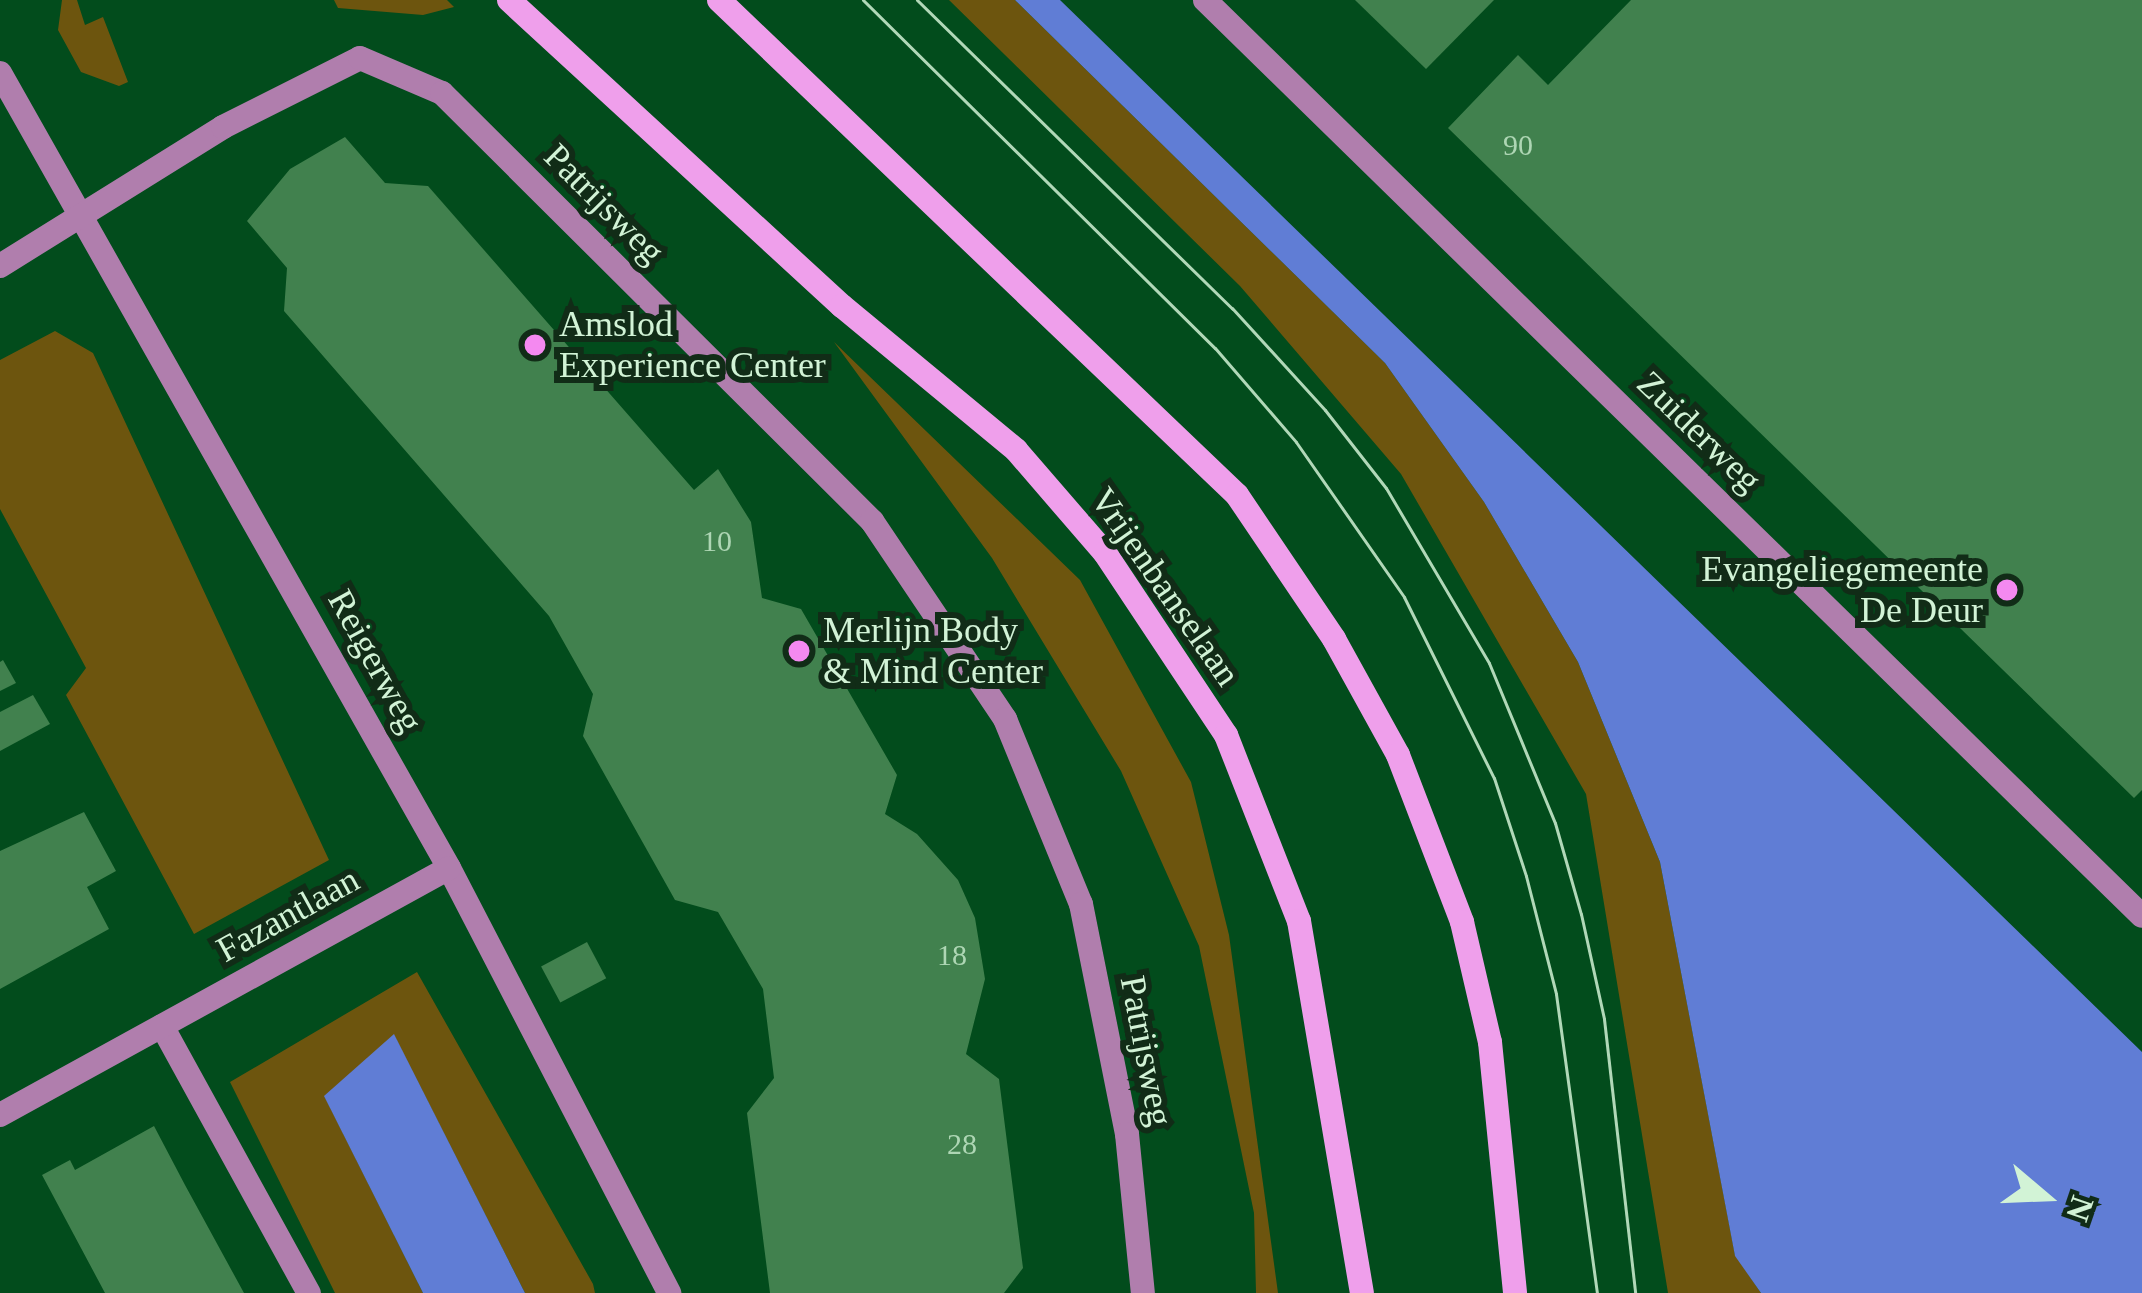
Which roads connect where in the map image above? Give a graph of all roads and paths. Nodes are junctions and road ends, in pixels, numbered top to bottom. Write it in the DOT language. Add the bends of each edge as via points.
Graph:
graph roads {
  1 [pos="509,0"];
  2 [pos="719,0"];
  3 [pos="1205,0"];
  4 [pos="0,73"];
  5 [pos="87,215"];
  6 [pos="0,266"];
  7 [pos="449,868"];
  8 [pos="2142,916"];
  9 [pos="162,1026"];
  10 [pos="0,1114"];
  11 [pos="309,1293"];
  12 [pos="669,1293"];
  13 [pos="1143,1293"];
  14 [pos="1362,1293"];
  15 [pos="1515,1293"];
  1 -- 14 [label="main road, Vrijenbanselaan" via="842,305 1016,450 1105,553 1226,735 1299,921"];
  2 -- 15 [label="main road" via="1237,495 1334,639 1398,754 1462,922 1490,1042"];
  3 -- 8 [label="street, Zuiderweg"];
  4 -- 5 [label="street, Reigerweg"];
  5 -- 6 [label="street"];
  5 -- 7 [label="street, Reigerweg"];
  5 -- 13 [label="street, Patrijsweg" via="223,127 360,58 442,93 872,521 1005,719 1081,904 1126,1134"];
  7 -- 9 [label="street, Fazantlaan"];
  7 -- 12 [label="street, Reigerweg"];
  9 -- 10 [label="street, Fazantlaan"];
  9 -- 11 [label="street"];
}
